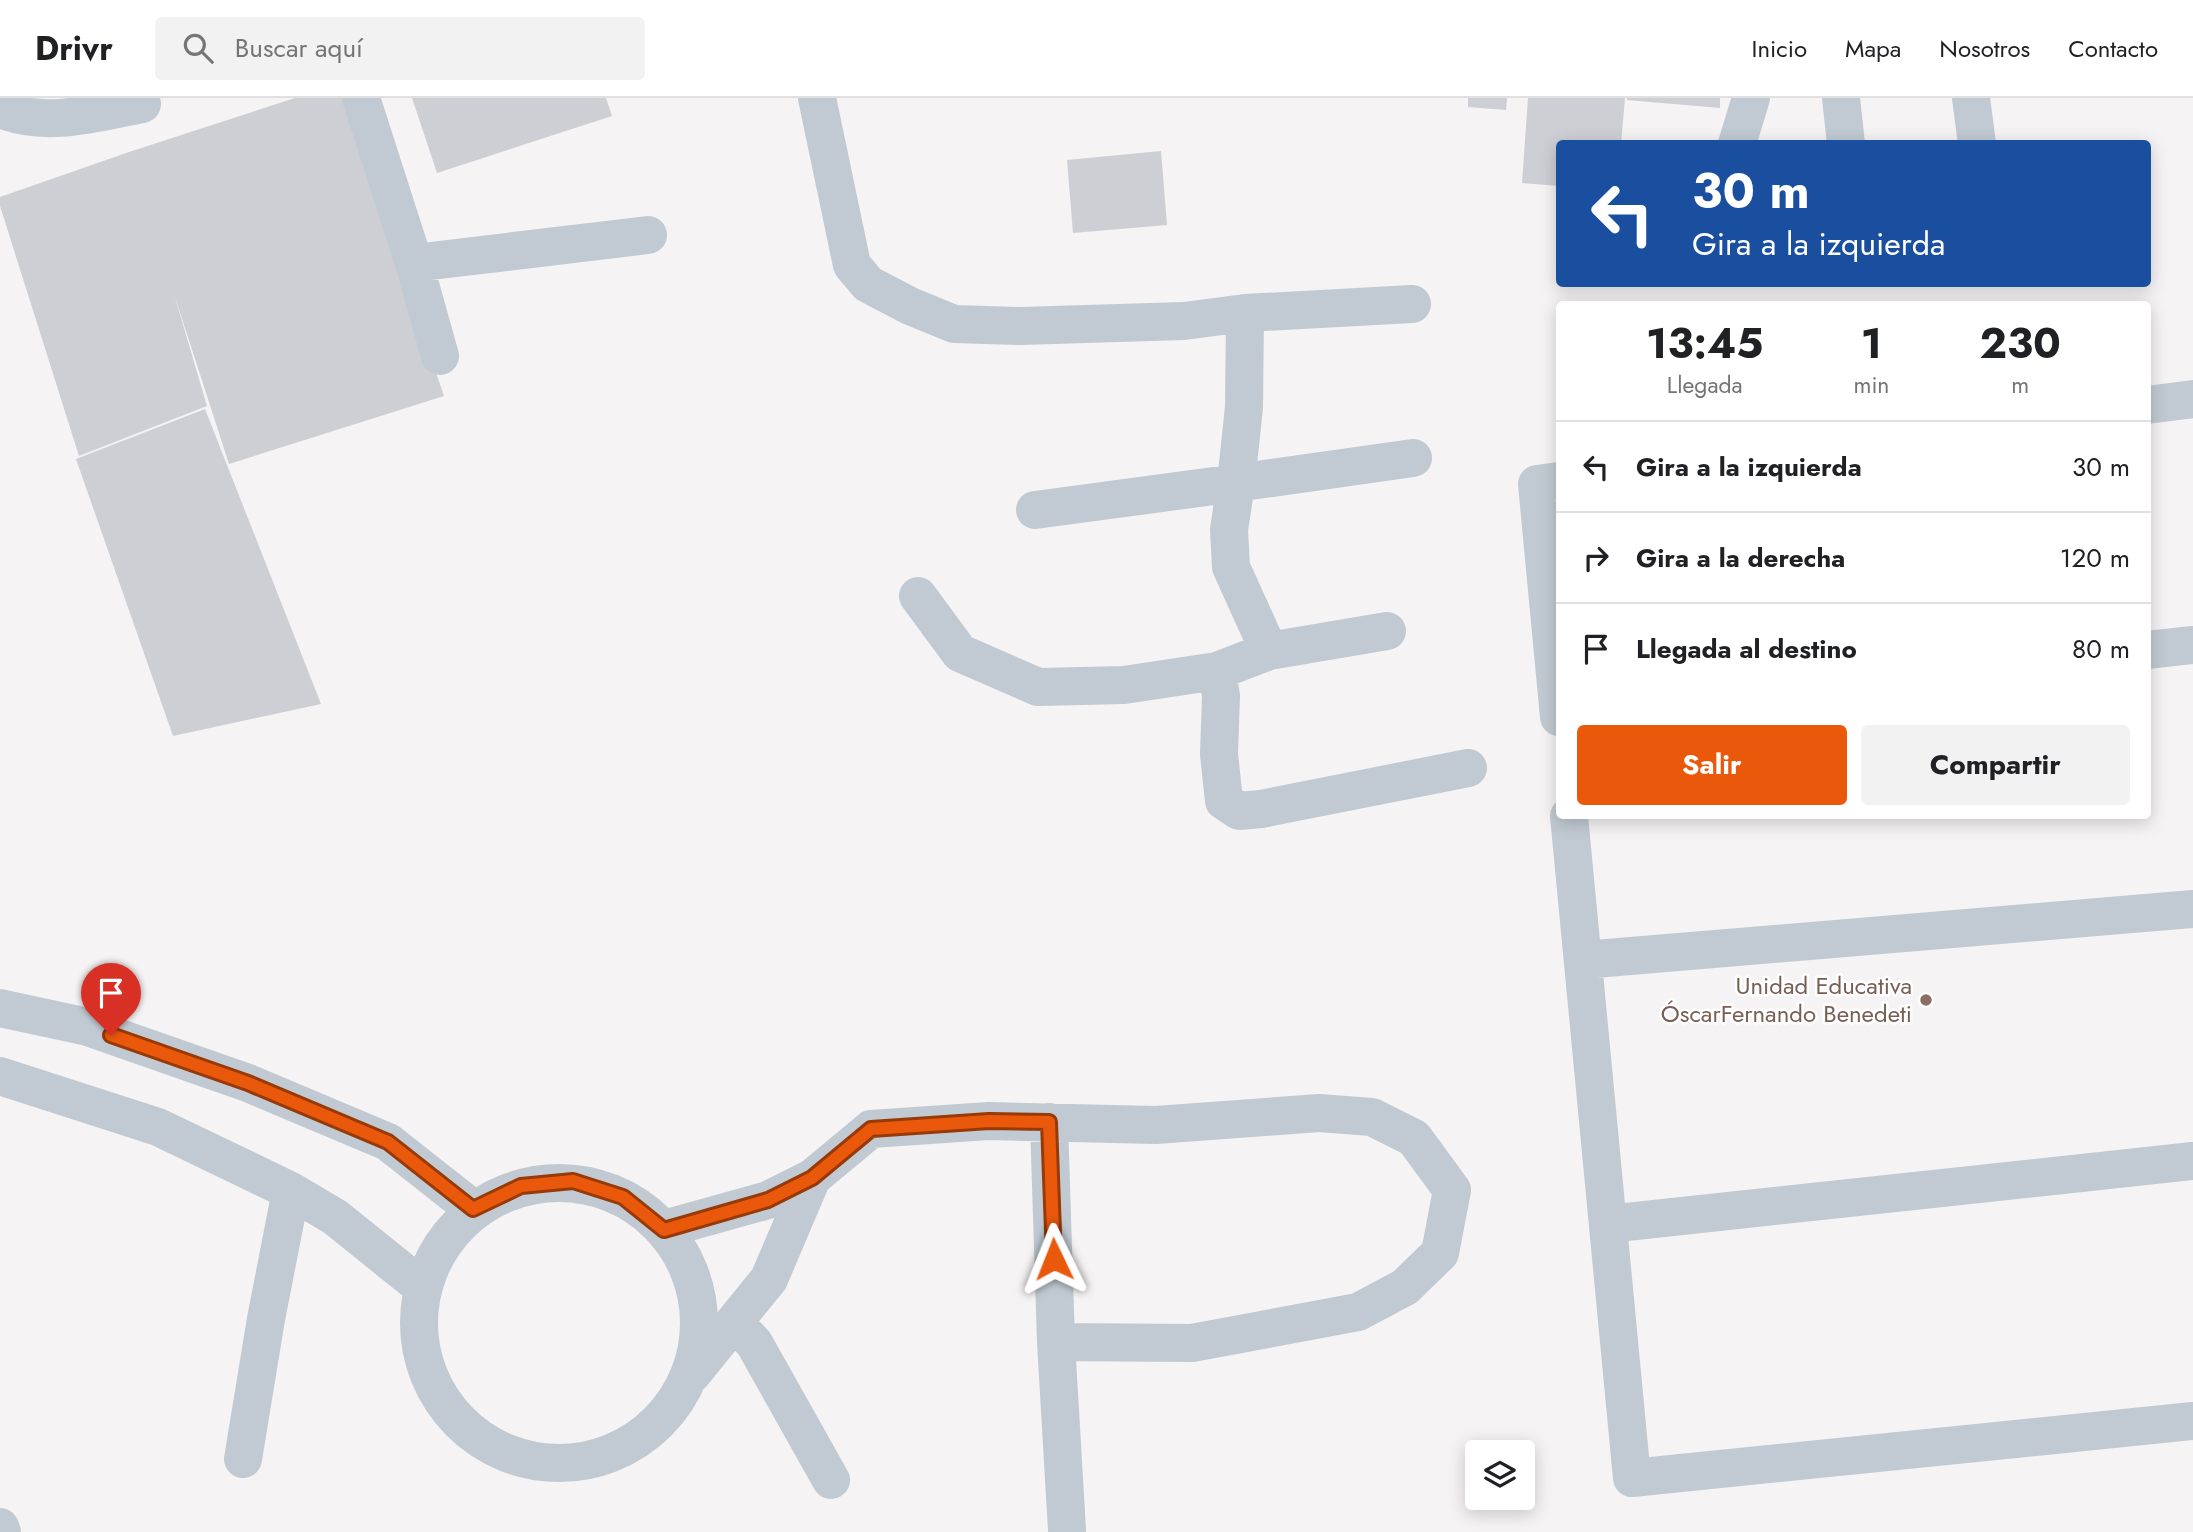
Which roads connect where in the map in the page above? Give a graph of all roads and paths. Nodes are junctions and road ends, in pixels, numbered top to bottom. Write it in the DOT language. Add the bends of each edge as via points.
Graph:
graph roads {
  1 [pos="361,98"];
  2 [pos="1751,98"];
  3 [pos="1840,98"];
  4 [pos="1971,98"];
  5 [pos="826,99"];
  6 [pos="142,104"];
  7 [pos="0,109"];
  8 [pos="1738,140"];
  9 [pos="1845,140"];
  10 [pos="1976,140"];
  11 [pos="648,235"];
  12 [pos="414,263"];
  13 [pos="1412,304"];
  14 [pos="1245,313"];
  15 [pos="440,356"];
  16 [pos="2193,399"];
  17 [pos="2151,404"];
  18 [pos="1413,458"];
  19 [pos="1556,481"];
  20 [pos="1237,483"];
  21 [pos="1035,510"];
  22 [pos="918,596"];
  23 [pos="1387,631"];
  24 [pos="2193,645"];
  25 [pos="1269,650"];
  26 [pos="2151,650"];
  27 [pos="1217,671"];
  28 [pos="1556,684"];
  29 [pos="1468,768"];
  30 [pos="1569,819"];
  31 [pos="2193,909"];
  32 [pos="1583,960"];
  33 [pos="0,1008"];
  34 [pos="0,1076"];
  35 [pos="1049,1122"];
  36 [pos="2193,1161"];
  37 [pos="812,1178"];
  38 [pos="291,1191"];
  39 [pos="473,1209"];
  40 [pos="1608,1224"];
  41 [pos="664,1230"];
  42 [pos="422,1287"];
  43 [pos="735,1323"];
  44 [pos="1056,1342"];
  45 [pos="688,1379"];
  46 [pos="2193,1421"];
  47 [pos="243,1459"];
  48 [pos="831,1480"];
  49 [pos="1067,1530"];
  1 -- 12 [label="street"];
  2 -- 8 [label="street"];
  3 -- 9 [label="street"];
  4 -- 10 [label="street"];
  5 -- 14 [label="street" via="852,265 868,284 909,306 954,324 1020,326 1184,321"];
  6 -- 7 [label="street" via="57,120"];
  11 -- 12 [label="street"];
  12 -- 15 [label="street"];
  13 -- 14 [label="street"];
  14 -- 20 [label="street"];
  16 -- 17 [label="street"];
  18 -- 20 [label="street"];
  19 -- 28 [label="street" via="1537,484"];
  20 -- 21 [label="street"];
  20 -- 25 [label="street" via="1230,530 1231,567"];
  22 -- 27 [label="street" via="960,653 1038,687 1124,685"];
  23 -- 25 [label="street"];
  24 -- 26 [label="street"];
  25 -- 27 [label="street"];
  27 -- 29 [label="street" via="1224,801 1239,811"];
  30 -- 32 [label="street"];
  31 -- 32 [label="street"];
  32 -- 40 [label="street"];
  33 -- 39 [label="street" via="88,1027 248,1083 388,1142"];
  34 -- 38 [label="street" via="158,1127"];
  35 -- 37 [label="street" via="871,1129"];
  35 -- 44 [label="street"];
  35 -- 44 [label="street" via="1156,1125 1318,1113 1372,1117 1414,1138 1452,1190 1440,1253 1405,1287 1358,1312 1192,1343"];
  36 -- 40 [label="street"];
  37 -- 41 [label="street" via="768,1200"];
  37 -- 43 [label="street" via="769,1279"];
  38 -- 42 [label="street" via="335,1217"];
  38 -- 47 [label="street"];
  39 -- 41 [label="street" via="521,1186 573,1181 623,1197"];
  39 -- 42 [label="street"];
  40 -- 46 [label="street" via="1632,1478"];
  41 -- 45 [label="street" via="691,1275 699,1327"];
  42 -- 45 [label="street" via="418,1339 434,1390 466,1431 512,1457 564,1464 615,1453 658,1422"];
  43 -- 45 [label="street"];
  43 -- 48 [label="street" via="754,1343"];
  44 -- 49 [label="street"];
}
